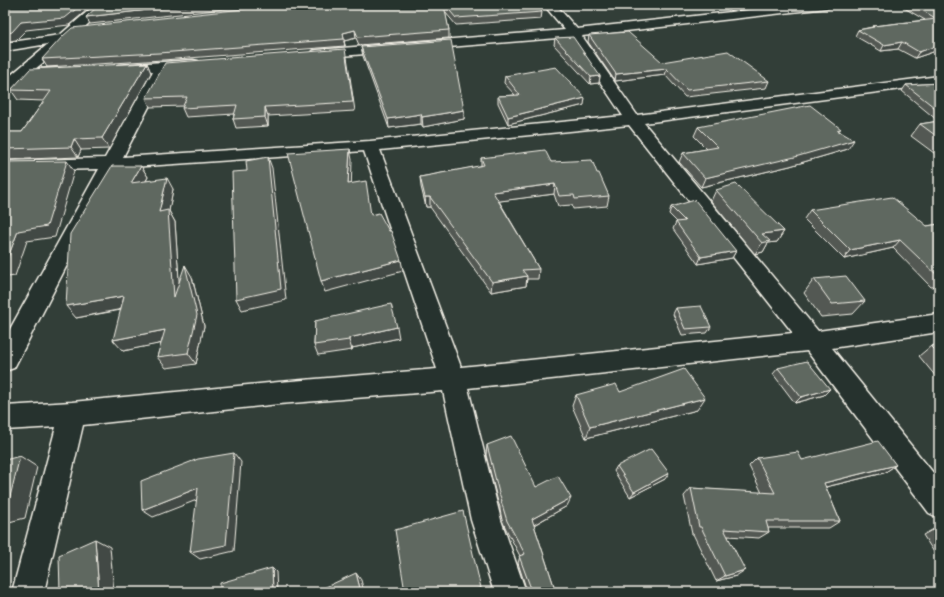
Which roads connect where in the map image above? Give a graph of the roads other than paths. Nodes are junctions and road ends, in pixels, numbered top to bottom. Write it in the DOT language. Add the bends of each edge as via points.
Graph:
graph roads {
  1 [pos="102,5"];
  2 [pos="550,5"];
  3 [pos="827,5"];
  4 [pos="94,29"];
  5 [pos="574,33"];
  6 [pos="68,35"];
  7 [pos="5,47"];
  8 [pos="305,55"];
  9 [pos="203,63"];
  10 [pos="163,66"];
  11 [pos="108,69"];
  12 [pos="68,71"];
  13 [pos="21,74"];
  14 [pos="939,80"];
  15 [pos="5,88"];
  16 [pos="633,120"];
  17 [pos="370,146"];
  18 [pos="111,163"];
  19 [pos="5,166"];
  20 [pos="939,323"];
  21 [pos="813,341"];
  22 [pos="5,361"];
  23 [pos="453,379"];
  24 [pos="72,414"];
  25 [pos="5,418"];
  26 [pos="939,503"];
  27 [pos="28,592"];
  28 [pos="510,592"];
  1 -- 6 [label="street"];
  2 -- 5 [label="street"];
  3 -- 5 [label="street"];
  4 -- 6 [label="street"];
  5 -- 8 [label="street"];
  5 -- 16 [label="street"];
  6 -- 7 [label="street"];
  6 -- 13 [label="street"];
  9 -- 10 [label="street"];
  10 -- 11 [label="street"];
  10 -- 18 [label="street"];
  12 -- 13 [label="street"];
  13 -- 15 [label="street"];
  14 -- 16 [label="street"];
  16 -- 17 [label="street"];
  16 -- 21 [label="street"];
  17 -- 18 [label="street"];
  17 -- 23 [label="street"];
  18 -- 19 [label="street"];
  18 -- 22 [label="street"];
  20 -- 21 [label="street"];
  21 -- 23 [label="street"];
  21 -- 26 [label="street"];
  23 -- 24 [label="street"];
  23 -- 28 [label="street" via="486,520"];
  24 -- 25 [label="street"];
  24 -- 27 [label="street"];
}
